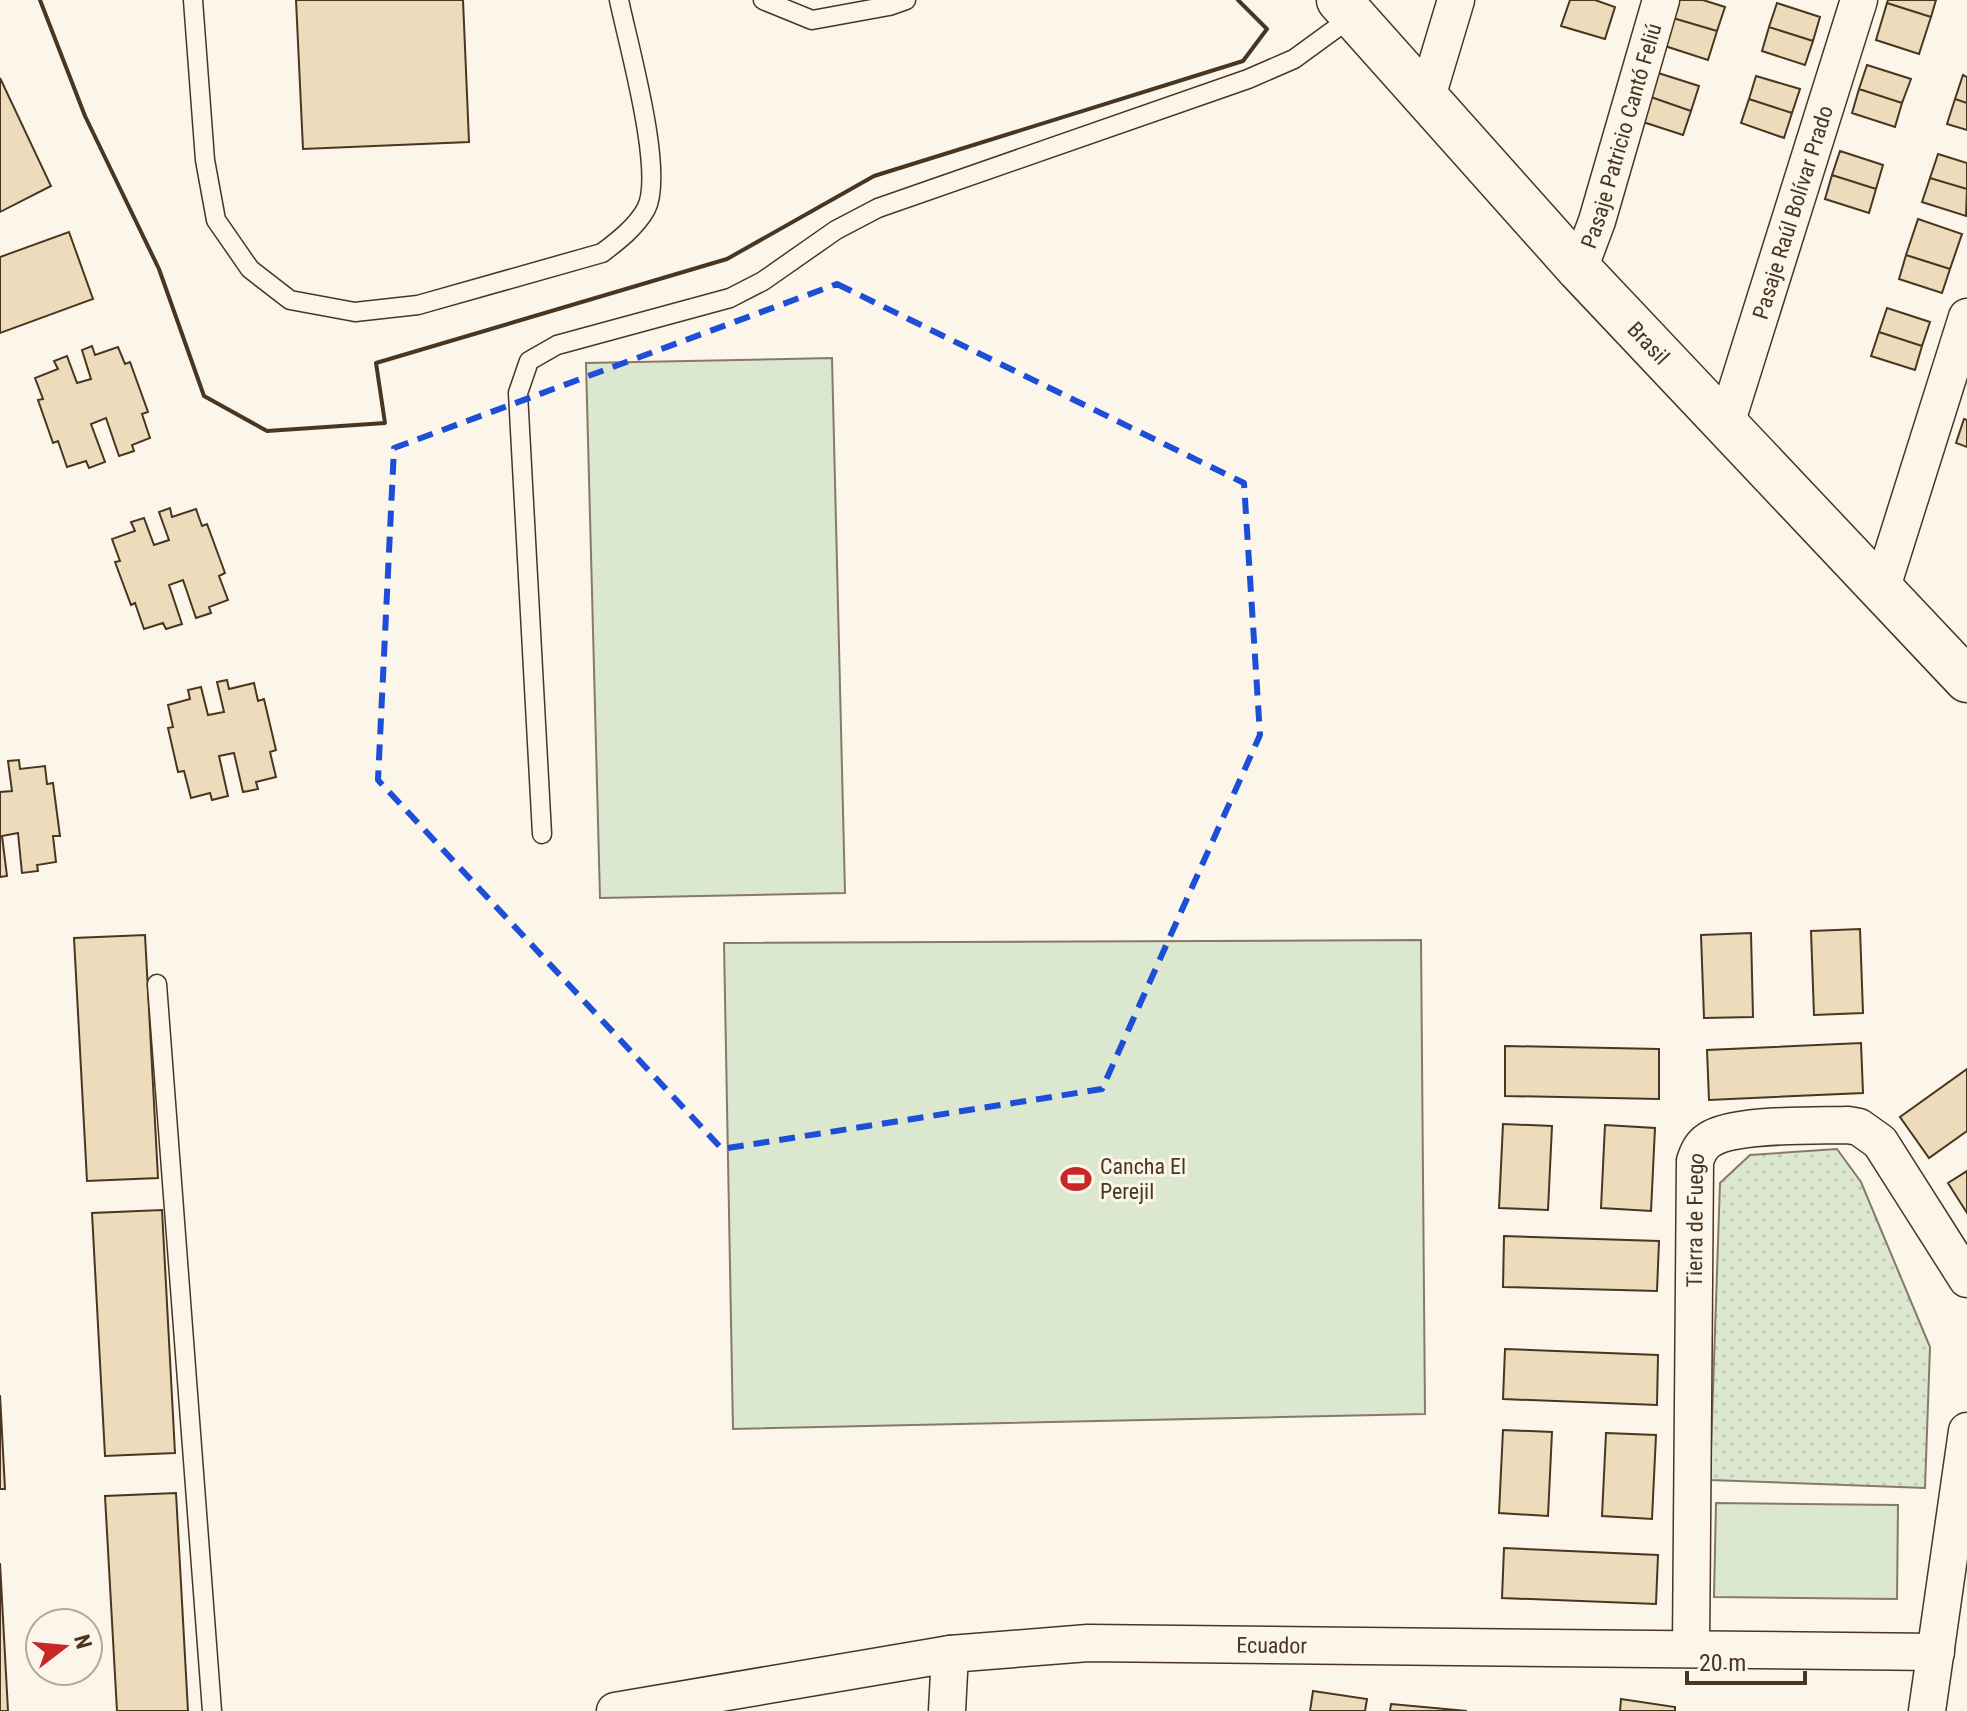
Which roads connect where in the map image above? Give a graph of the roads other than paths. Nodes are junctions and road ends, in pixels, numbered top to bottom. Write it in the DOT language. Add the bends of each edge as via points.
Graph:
graph roads {
  1 [pos="193,0"];
  2 [pos="619,0"];
  3 [pos="763,0"];
  4 [pos="906,0"];
  5 [pos="1456,0"];
  6 [pos="1661,0"];
  7 [pos="1859,0"];
  8 [pos="1346,8"];
  9 [pos="1426,100"];
  10 [pos="1579,269"];
  11 [pos="1967,317"];
  12 [pos="1726,424"];
  13 [pos="1882,587"];
  14 [pos="1967,680"];
  15 [pos="542,834"];
  16 [pos="157,984"];
  17 [pos="1967,1279"];
  18 [pos="1967,1431"];
  19 [pos="1691,1648"];
  20 [pos="1936,1652"];
  21 [pos="950,1654"];
  22 [pos="212,1711"];
  23 [pos="615,1711"];
  24 [pos="947,1711"];
  25 [pos="1927,1711"];
  1 -- 2 [label="lane" via="205,160 216,220 250,269 290,300 355,312 418,305 602,253 622,238 647,208 653,176"];
  3 -- 4 [label="lane" via="812,20"];
  5 -- 9 [label="street"];
  6 -- 10 [label="street, Pasaje Patricio Cantó Feliú"];
  7 -- 12 [label="street, Pasaje Raúl Bolívar Prado"];
  8 -- 9 [label="main road, Brasil"];
  8 -- 15 [label="lane" via="1294,59 1248,79 878,208 730,298 557,345 529,361 518,393"];
  9 -- 10 [label="main road, Brasil"];
  10 -- 12 [label="main road, Brasil"];
  11 -- 13 [label="street"];
  12 -- 13 [label="main road, Brasil"];
  13 -- 14 [label="main road, Brasil"];
  16 -- 22 [label="lane"];
  17 -- 19 [label="street, Tierra de Fuego" via="1880,1142 1859,1127 1734,1130 1700,1148 1695,1161"];
  18 -- 20 [label="street"];
  19 -- 20 [label="street, Ecuador"];
  19 -- 21 [label="street, Ecuador" via="1088,1643"];
  20 -- 25 [label="street"];
  21 -- 23 [label="street, Ecuador"];
  21 -- 24 [label="street"];
}
